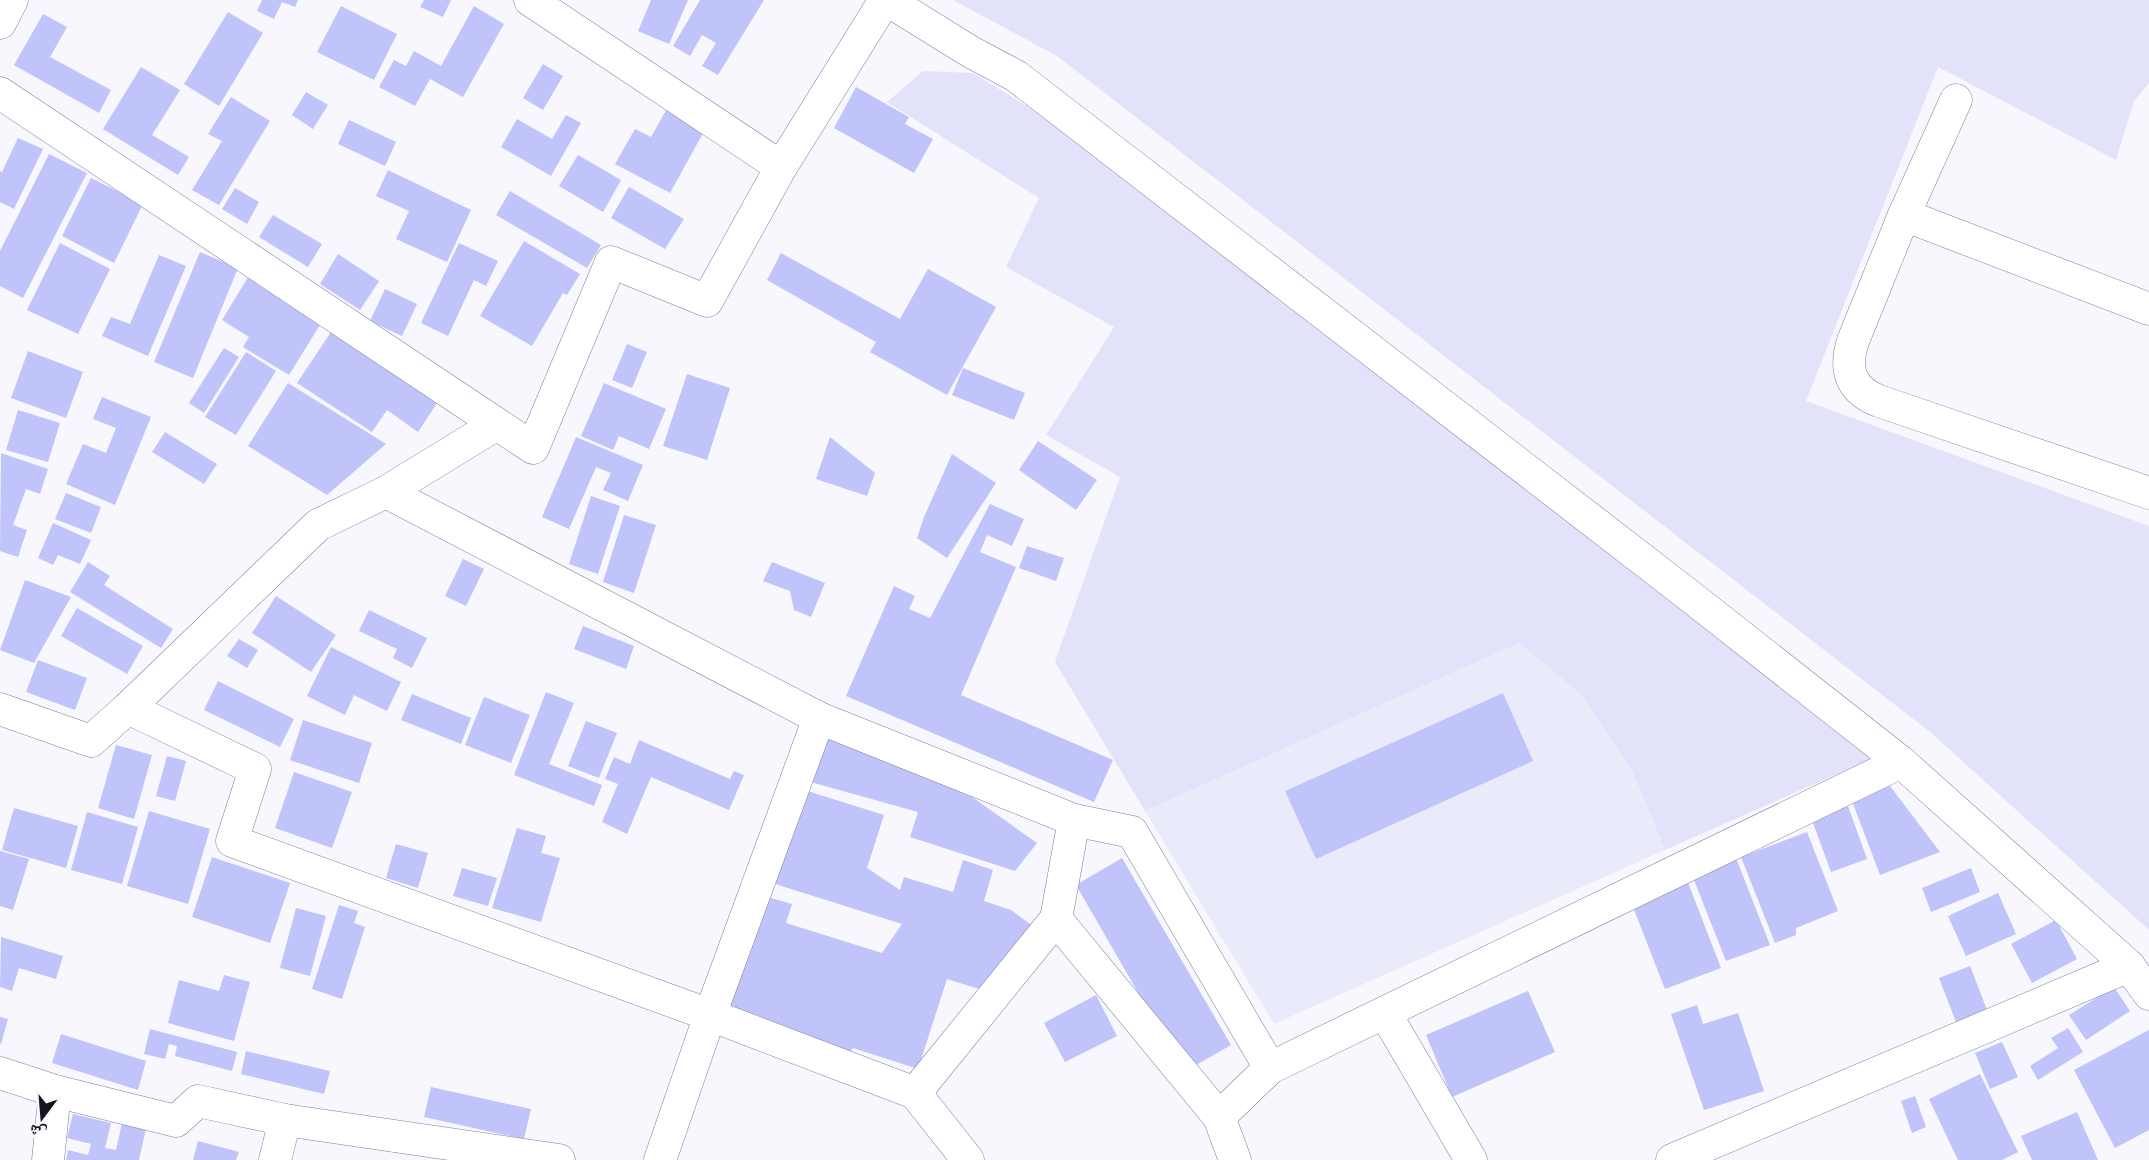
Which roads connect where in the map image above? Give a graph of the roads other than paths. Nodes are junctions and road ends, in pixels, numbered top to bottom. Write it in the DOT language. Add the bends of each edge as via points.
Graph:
graph roads {
  1 [pos="12,0"];
  2 [pos="530,0"];
  3 [pos="886,0"];
  4 [pos="0,23"];
  5 [pos="0,93"];
  6 [pos="1956,100"];
  7 [pos="781,167"];
  8 [pos="1904,215"];
  9 [pos="2149,309"];
  10 [pos="497,424"];
  11 [pos="386,492"];
  12 [pos="2149,493"];
  13 [pos="128,708"];
  14 [pos="0,709"];
  15 [pos="819,718"];
  16 [pos="1902,762"];
  17 [pos="1074,820"];
  18 [pos="1056,919"];
  19 [pos="2130,966"];
  20 [pos="2149,994"];
  21 [pos="1385,1013"];
  22 [pos="710,1015"];
  23 [pos="1270,1068"];
  24 [pos="0,1073"];
  25 [pos="55,1091"];
  26 [pos="915,1093"];
  27 [pos="1219,1117"];
  28 [pos="285,1120"];
  29 [pos="48,1160"];
  30 [pos="275,1160"];
  31 [pos="559,1160"];
  32 [pos="660,1160"];
  33 [pos="968,1160"];
  34 [pos="1235,1160"];
  35 [pos="1471,1160"];
  36 [pos="1672,1160"];
  1 -- 4 [label="street"];
  2 -- 7 [label="street"];
  3 -- 7 [label="street"];
  3 -- 16 [label="street" via="1016,76"];
  5 -- 10 [label="street"];
  6 -- 8 [label="street"];
  7 -- 10 [label="street" via="707,302 611,262 533,448"];
  8 -- 9 [label="street"];
  8 -- 12 [label="street" via="1849,353 1848,366 1858,388 1867,397"];
  10 -- 11 [label="street"];
  11 -- 13 [label="street" via="318,525"];
  11 -- 15 [label="street"];
  13 -- 14 [label="street" via="91,741"];
  13 -- 22 [label="street" via="255,769 232,841"];
  15 -- 17 [label="street"];
  15 -- 22 [label="street"];
  16 -- 19 [label="street"];
  16 -- 21 [label="street"];
  17 -- 18 [label="street"];
  17 -- 23 [label="street" via="1131,832"];
  18 -- 26 [label="street"];
  18 -- 27 [label="street"];
  19 -- 20 [label="street"];
  19 -- 36 [label="street"];
  21 -- 23 [label="street"];
  21 -- 35 [label="street"];
  22 -- 26 [label="street"];
  22 -- 32 [label="street"];
  23 -- 27 [label="street"];
  24 -- 25 [label="street"];
  25 -- 28 [label="street" via="176,1121 198,1101"];
  25 -- 29 [label="street"];
  26 -- 33 [label="street"];
  27 -- 34 [label="street"];
  28 -- 30 [label="street"];
  28 -- 31 [label="street"];
}
